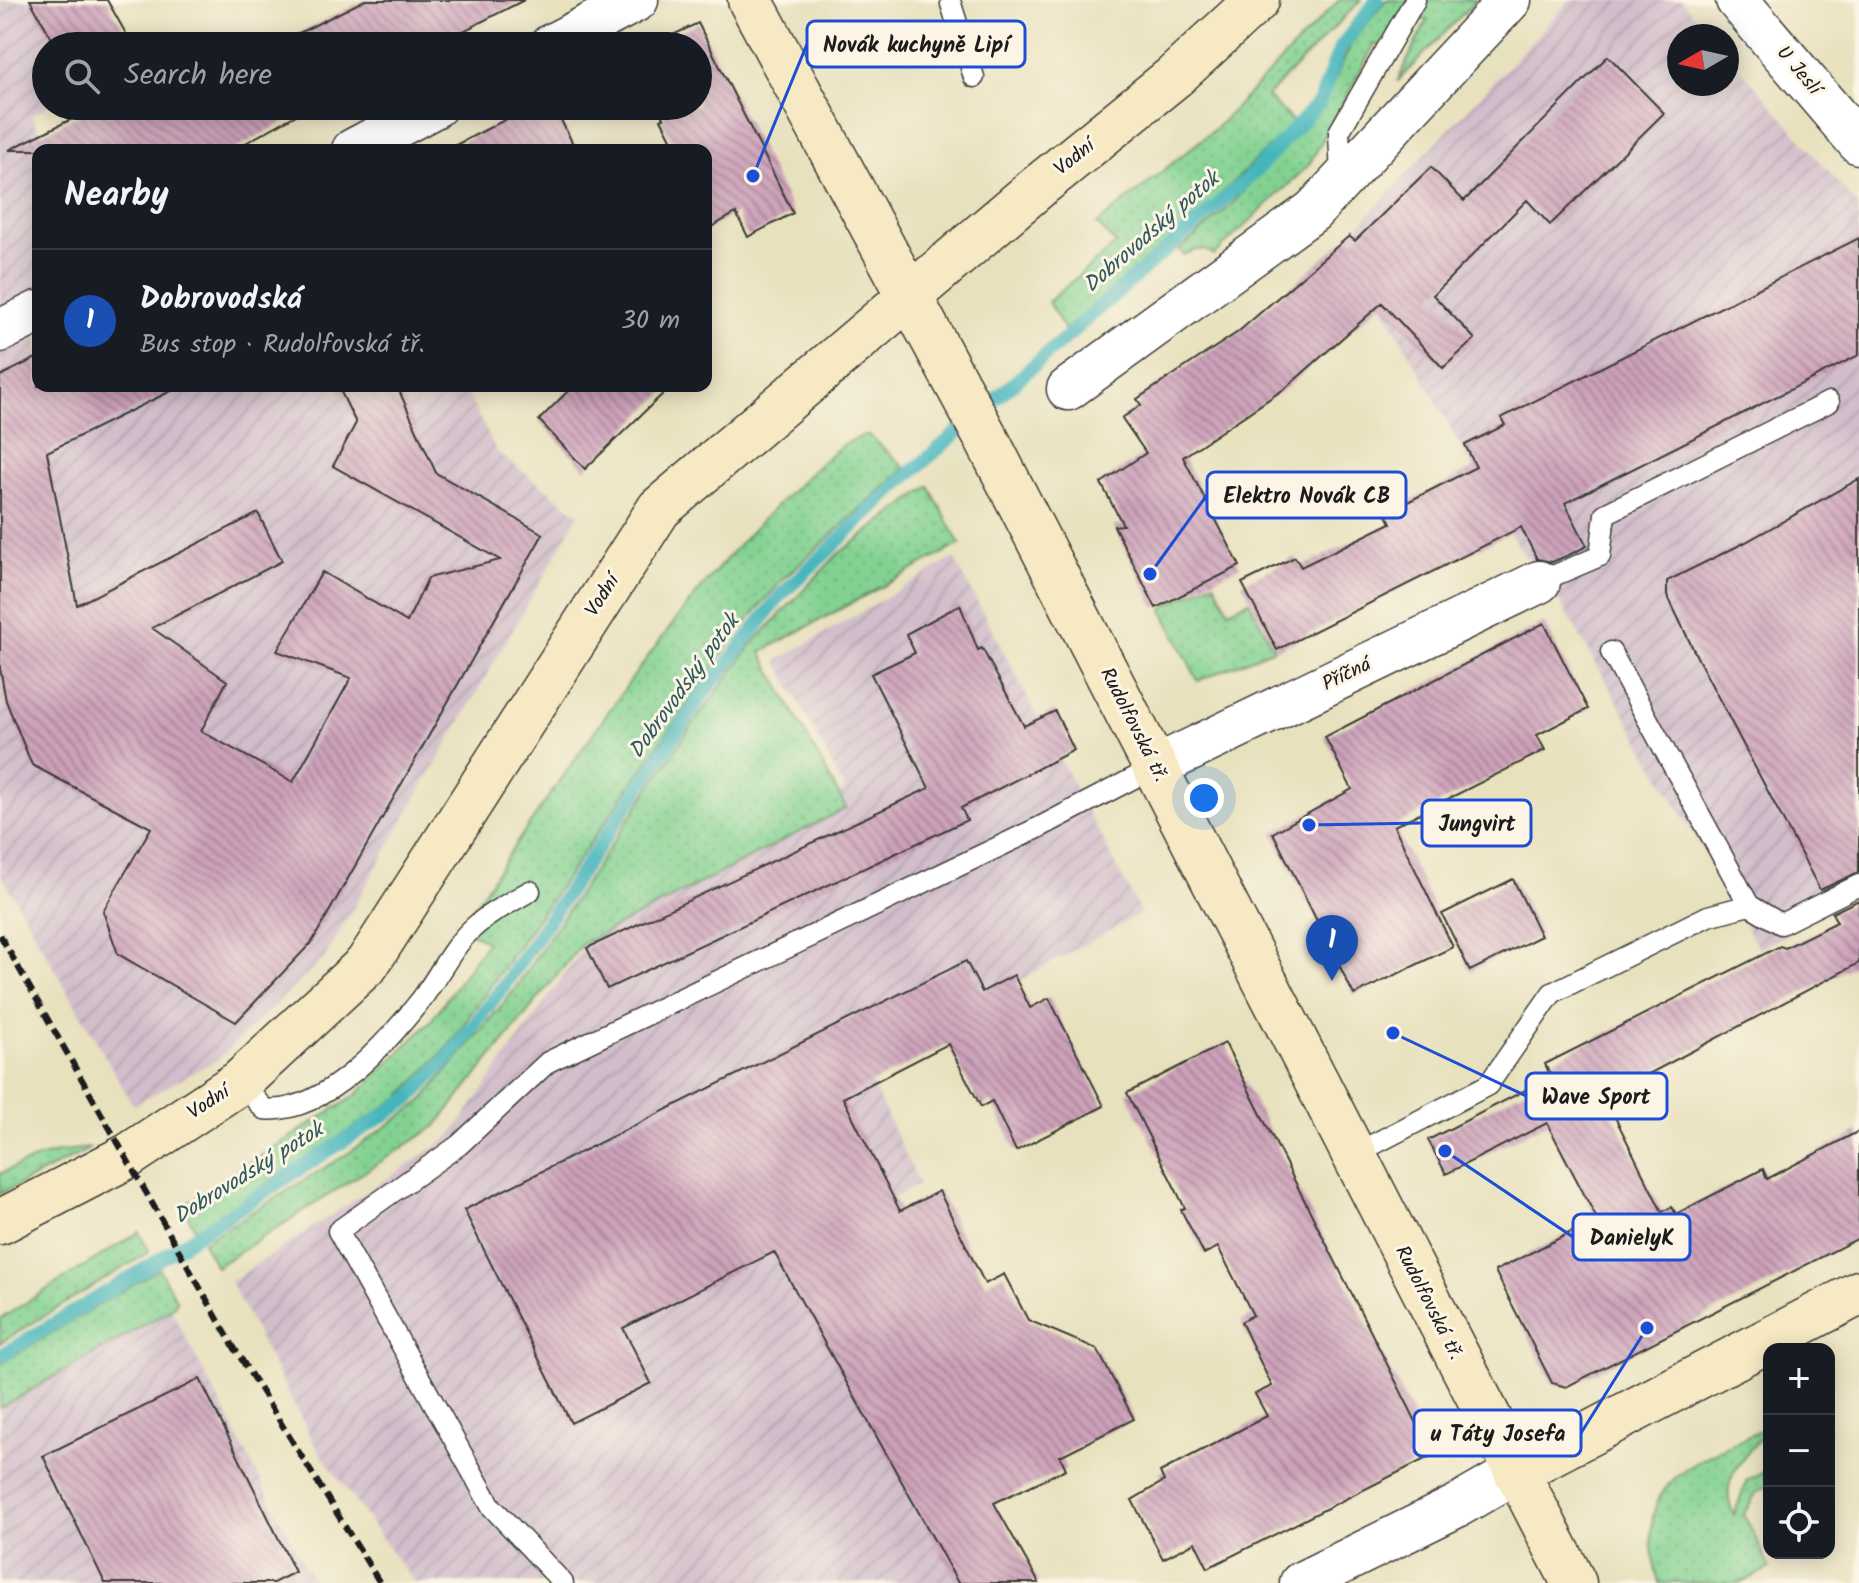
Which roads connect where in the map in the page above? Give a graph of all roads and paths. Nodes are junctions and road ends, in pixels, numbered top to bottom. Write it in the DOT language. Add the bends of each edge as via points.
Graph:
graph roads {
  1 [pos="637,0"];
  2 [pos="750,0"];
  3 [pos="1257,0"];
  4 [pos="1415,0"];
  5 [pos="1510,0"];
  6 [pos="1737,0"];
  7 [pos="953,1"];
  8 [pos="576,32"];
  9 [pos="974,77"];
  10 [pos="410,120"];
  11 [pos="1859,143"];
  12 [pos="364,144"];
  13 [pos="1341,181"];
  14 [pos="912,297"];
  15 [pos="32,315"];
  16 [pos="0,331"];
  17 [pos="1068,389"];
  18 [pos="1829,402"];
  19 [pos="1539,582"];
  20 [pos="1611,652"];
  21 [pos="1155,767"];
  22 [pos="1859,885"];
  23 [pos="530,891"];
  24 [pos="1749,905"];
  25 [pos="240,1082"];
  26 [pos="1353,1155"];
  27 [pos="0,1222"];
  28 [pos="1859,1293"];
  29 [pos="1516,1472"];
  30 [pos="563,1583"];
  31 [pos="1301,1583"];
  32 [pos="1574,1583"];
  1 -- 8 [label="street"];
  2 -- 14 [label="main road, Rudolfovská tř."];
  3 -- 14 [label="main road, Vodní" via="1175,76"];
  4 -- 13 [label="lane" via="1339,132"];
  5 -- 13 [label="street"];
  6 -- 11 [label="street, U Jeslí"];
  7 -- 9 [label="lane"];
  10 -- 12 [label="street"];
  13 -- 17 [label="street" via="1313,211"];
  14 -- 21 [label="main road, Rudolfovská tř."];
  14 -- 25 [label="main road, Vodní" via="659,509 367,964"];
  15 -- 16 [label="street"];
  18 -- 19 [label="lane" via="1605,514 1600,556"];
  19 -- 21 [label="street, Příčná"];
  20 -- 24 [label="lane"];
  21 -- 26 [label="main road, Rudolfovská tř."];
  21 -- 30 [label="lane" via="548,1062 459,1145 338,1231 491,1506"];
  22 -- 24 [label="lane" via="1781,924"];
  23 -- 25 [label="lane" via="472,928 393,1033 323,1094 285,1111 264,1109"];
  24 -- 26 [label="lane" via="1708,916 1552,993 1488,1085"];
  25 -- 27 [label="main road, Vodní" via="128,1156"];
  26 -- 29 [label="main road, Rudolfovská tř."];
  28 -- 29 [label="main road"];
  29 -- 31 [label="street"];
  29 -- 32 [label="main road, Rudolfovská tř."];
}
